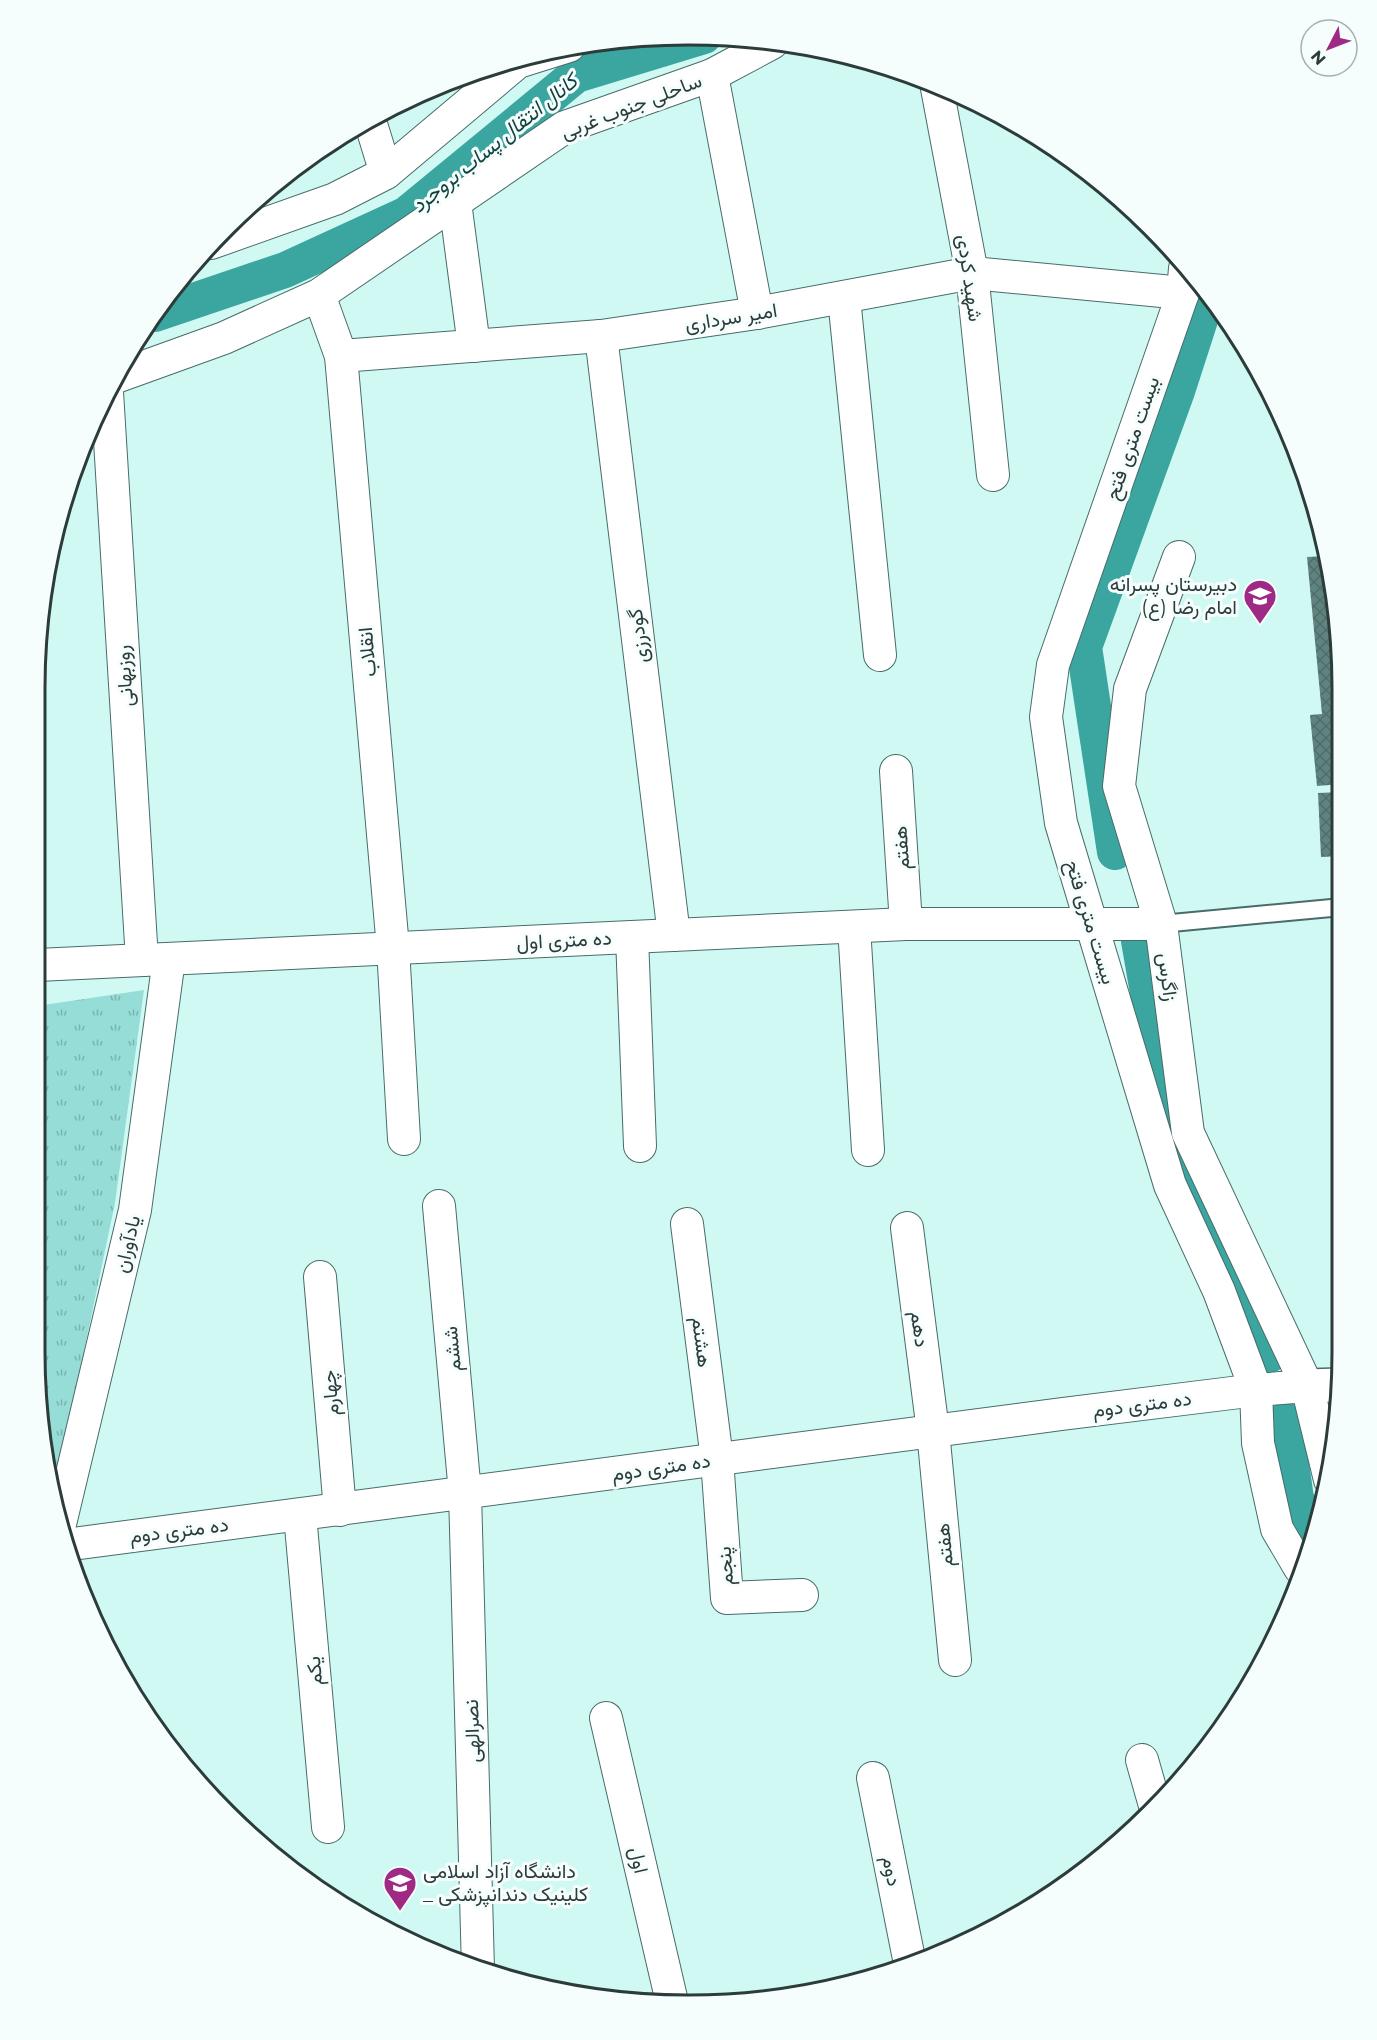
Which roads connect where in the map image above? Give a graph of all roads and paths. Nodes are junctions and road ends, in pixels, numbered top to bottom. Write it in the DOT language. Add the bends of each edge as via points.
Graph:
graph roads {
  1 [pos="760,50"];
  2 [pos="505,72"];
  3 [pos="712,75"];
  4 [pos="938,96"];
  5 [pos="372,128"];
  6 [pos="386,172"];
  7 [pos="455,202"];
  8 [pos="235,232"];
  9 [pos="972,273"];
  10 [pos="1184,280"];
  11 [pos="319,295"];
  12 [pos="844,298"];
  13 [pos="758,313"];
  14 [pos="602,336"];
  15 [pos="474,346"];
  16 [pos="341,356"];
  17 [pos="128,373"];
  18 [pos="108,411"];
  19 [pos="993,475"];
  20 [pos="1179,557"];
  21 [pos="880,655"];
  22 [pos="896,771"];
  23 [pos="1332,908"];
  24 [pos="906,924"];
  25 [pos="1091,924"];
  26 [pos="1161,924"];
  27 [pos="854,927"];
  28 [pos="674,935"];
  29 [pos="632,937"];
  30 [pos="393,948"];
  31 [pos="155,960"];
  32 [pos="45,965"];
  33 [pos="404,1139"];
  34 [pos="640,1146"];
  35 [pos="868,1150"];
  36 [pos="439,1206"];
  37 [pos="687,1224"];
  38 [pos="907,1228"];
  39 [pos="320,1277"];
  40 [pos="1331,1385"];
  41 [pos="1307,1386"];
  42 [pos="1256,1390"];
  43 [pos="933,1431"];
  44 [pos="1323,1453"];
  45 [pos="717,1459"];
  46 [pos="465,1493"];
  47 [pos="64,1506"];
  48 [pos="340,1510"];
  49 [pos="300,1515"];
  50 [pos="75,1544"];
  51 [pos="1296,1562"];
  52 [pos="802,1594"];
  53 [pos="955,1660"];
  54 [pos="606,1718"];
  55 [pos="1142,1760"];
  56 [pos="873,1778"];
  57 [pos="1153,1797"];
  58 [pos="328,1827"];
  59 [pos="908,1956"];
  60 [pos="478,1959"];
  61 [pos="670,1995"];
  1 -- 3 [label="street, ساحلی جنوب غربی"];
  2 -- 6 [label="street"];
  3 -- 7 [label="street, ساحلی جنوب غربی" via="565,127"];
  3 -- 13 [label="street"];
  4 -- 9 [label="street, شهید کردی"];
  5 -- 6 [label="street"];
  6 -- 8 [label="street" via="335,199"];
  7 -- 11 [label="street, ساحلی جنوب غربی"];
  7 -- 15 [label="street"];
  9 -- 10 [label="street, امیر سرداری"];
  9 -- 12 [label="street, امیر سرداری"];
  9 -- 19 [label="street, شهید کردی"];
  10 -- 25 [label="street, بیست متری فتح" via="1053,665 1046,717 1061,823"];
  11 -- 16 [label="street"];
  11 -- 17 [label="street, ساحلی جنوب غربی" via="224,338"];
  12 -- 13 [label="street, امیر سرداری"];
  12 -- 21 [label="street"];
  13 -- 14 [label="street, امیر سرداری"];
  14 -- 15 [label="street, امیر سرداری"];
  14 -- 28 [label="street, گودرزی"];
  15 -- 16 [label="street, امیر سرداری"];
  16 -- 30 [label="street, انقلاب"];
  18 -- 31 [label="street, روزبهانی"];
  20 -- 26 [label="street, زاگرس" via="1130,689 1119,786"];
  22 -- 24 [label="street, هفتم"];
  23 -- 26 [label="lane"];
  24 -- 25 [label="street, ده متری اول"];
  24 -- 27 [label="street, ده متری اول"];
  25 -- 26 [label="street, ده متری اول"];
  25 -- 42 [label="street, بیست متری فتح" via="1170,1185 1219,1291"];
  26 -- 41 [label="street, زاگرس" via="1188,1133"];
  27 -- 28 [label="street, ده متری اول"];
  27 -- 35 [label="street"];
  28 -- 29 [label="street, ده متری اول"];
  29 -- 30 [label="street, ده متری اول"];
  29 -- 34 [label="street"];
  30 -- 31 [label="street, ده متری اول"];
  30 -- 33 [label="street"];
  31 -- 32 [label="street, ده متری اول"];
  31 -- 47 [label="street, یادآوران" via="135,1210"];
  36 -- 46 [label="street, ششم"];
  37 -- 45 [label="street, هشتم"];
  38 -- 43 [label="street, دهم"];
  39 -- 48 [label="street, چهارم"];
  40 -- 41 [label="street"];
  41 -- 42 [label="street, ده متری دوم"];
  41 -- 44 [label="street"];
  42 -- 43 [label="street, ده متری دوم"];
  42 -- 51 [label="street, بیست متری فتح" via="1258,1443 1277,1529"];
  43 -- 45 [label="street, ده متری دوم"];
  43 -- 53 [label="street, هفتم"];
  45 -- 46 [label="street, ده متری دوم"];
  45 -- 52 [label="street, پنجم" via="727,1598"];
  46 -- 48 [label="street, ده متری دوم"];
  46 -- 60 [label="street, نصرالهی"];
  48 -- 49 [label="street, ده متری دوم"];
  49 -- 50 [label="street, ده متری دوم"];
  49 -- 58 [label="street, یکم"];
  54 -- 61 [label="street, اول"];
  55 -- 57 [label="street"];
  56 -- 59 [label="street, دوم"];
}
